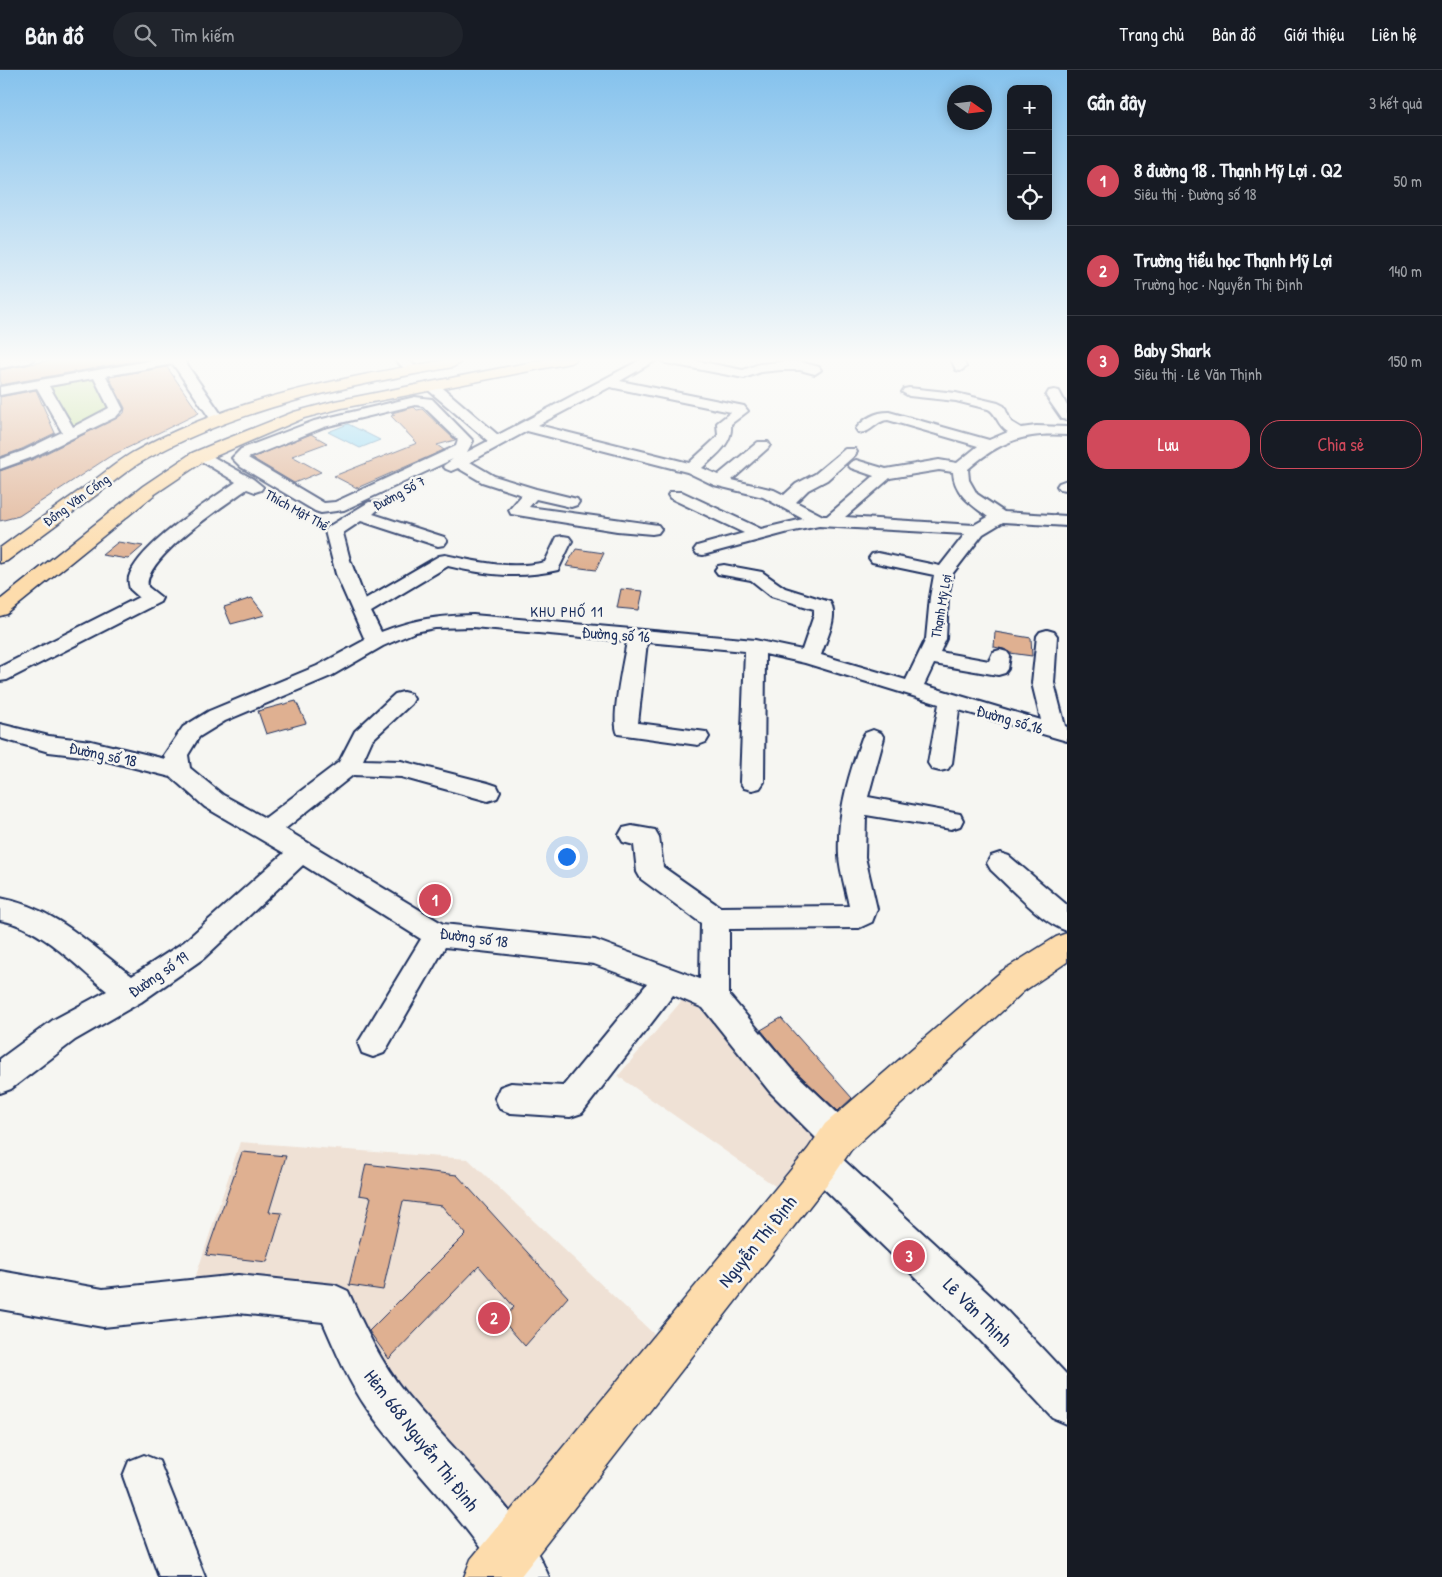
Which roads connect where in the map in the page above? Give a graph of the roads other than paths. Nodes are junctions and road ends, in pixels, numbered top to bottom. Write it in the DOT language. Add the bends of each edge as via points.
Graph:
graph roads {
  1 [pos="67,429"];
  2 [pos="80,429"];
  3 [pos="181,429"];
  4 [pos="193,429"];
  5 [pos="260,429"];
  6 [pos="277,429"];
  7 [pos="305,429"];
  8 [pos="455,429"];
  9 [pos="483,429"];
  10 [pos="519,429"];
  11 [pos="536,429"];
  12 [pos="725,429"];
  13 [pos="935,429"];
  14 [pos="1013,429"];
  15 [pos="1017,432"];
  16 [pos="1067,432"];
  17 [pos="70,434"];
  18 [pos="463,437"];
  19 [pos="491,437"];
  20 [pos="990,445"];
  21 [pos="763,446"];
  22 [pos="208,459"];
  23 [pos="458,462"];
  24 [pos="0,464"];
  25 [pos="246,464"];
  26 [pos="960,468"];
  27 [pos="692,469"];
  28 [pos="228,470"];
  29 [pos="885,474"];
  30 [pos="821,477"];
  31 [pos="246,482"];
  32 [pos="720,482"];
  33 [pos="867,490"];
  34 [pos="532,493"];
  35 [pos="676,495"];
  36 [pos="790,499"];
  37 [pos="305,500"];
  38 [pos="572,502"];
  39 [pos="288,506"];
  40 [pos="358,515"];
  41 [pos="1000,517"];
  42 [pos="827,519"];
  43 [pos="1067,521"];
  44 [pos="652,529"];
  45 [pos="977,530"];
  46 [pos="334,531"];
  47 [pos="759,534"];
  48 [pos="438,541"];
  49 [pos="564,541"];
  50 [pos="704,550"];
  51 [pos="1,552"];
  52 [pos="878,558"];
  53 [pos="724,570"];
  54 [pos="944,572"];
  55 [pos="0,610"];
  56 [pos="360,610"];
  57 [pos="0,619"];
  58 [pos="638,635"];
  59 [pos="1047,636"];
  60 [pos="376,642"];
  61 [pos="755,646"];
  62 [pos="1000,656"];
  63 [pos="928,657"];
  64 [pos="810,658"];
  65 [pos="0,675"];
  66 [pos="912,689"];
  67 [pos="403,699"];
  68 [pos="950,701"];
  69 [pos="0,731"];
  70 [pos="1061,733"];
  71 [pos="698,737"];
  72 [pos="874,738"];
  73 [pos="940,763"];
  74 [pos="348,767"];
  75 [pos="179,771"];
  76 [pos="752,782"];
  77 [pos="488,792"];
  78 [pos="854,804"];
  79 [pos="951,820"];
  80 [pos="267,830"];
  81 [pos="632,835"];
  82 [pos="302,851"];
  83 [pos="1000,863"];
  84 [pos="0,909"];
  85 [pos="715,918"];
  86 [pos="1067,920"];
  87 [pos="438,935"];
  88 [pos="1067,946"];
  89 [pos="668,979"];
  90 [pos="131,993"];
  91 [pos="714,999"];
  92 [pos="374,1043"];
  93 [pos="0,1078"];
  94 [pos="511,1098"];
  95 [pos="829,1150"];
  96 [pos="0,1290"];
  97 [pos="1067,1404"];
  98 [pos="144,1476"];
  99 [pos="508,1568"];
  100 [pos="182,1577"];
  1 -- 17 [label="street"];
  2 -- 17 [label="street"];
  3 -- 51 [label="main road, Đồng Văn Cống" via="105,470"];
  4 -- 51 [label="main road, Đồng Văn Cống" via="137,457"];
  5 -- 55 [label="main road" via="198,457 148,490"];
  6 -- 22 [label="main road"];
  7 -- 25 [label="street" via="246,452 240,458"];
  8 -- 18 [label="street"];
  9 -- 19 [label="street"];
  10 -- 19 [label="street, Đường Số 7"];
  11 -- 27 [label="street"];
  12 -- 27 [label="street" via="720,444"];
  13 -- 20 [label="street"];
  14 -- 15 [label="street"];
  15 -- 16 [label="street"];
  15 -- 20 [label="street"];
  17 -- 24 [label="street"];
  18 -- 19 [label="street"];
  18 -- 37 [label="street" via="466,441 464,446 453,453 338,508 321,508"];
  19 -- 23 [label="street, Đường Số 7"];
  20 -- 26 [label="street"];
  21 -- 32 [label="street"];
  22 -- 28 [label="street, Thích Mật Thể"];
  22 -- 57 [label="main road" via="144,502"];
  23 -- 34 [label="street" via="488,479"];
  23 -- 40 [label="street, Đường Số 7"];
  25 -- 28 [label="street"];
  25 -- 37 [label="street"];
  26 -- 29 [label="street" via="939,465"];
  26 -- 41 [label="street" via="961,480 971,497"];
  27 -- 32 [label="street"];
  28 -- 31 [label="street, Thích Mật Thể"];
  29 -- 30 [label="street" via="853,459"];
  29 -- 33 [label="street"];
  30 -- 33 [label="street"];
  30 -- 36 [label="street" via="802,487"];
  31 -- 39 [label="street, Thích Mật Thể"];
  31 -- 65 [label="street" via="171,540 146,564 138,579 139,590 153,598"];
  32 -- 42 [label="street" via="768,493"];
  33 -- 42 [label="street"];
  34 -- 38 [label="street"];
  34 -- 44 [label="street" via="518,510"];
  35 -- 47 [label="street"];
  37 -- 39 [label="street"];
  39 -- 46 [label="street, Thích Mật Thể"];
  40 -- 46 [label="street, Đường Số 7"];
  40 -- 48 [label="street"];
  41 -- 43 [label="street"];
  41 -- 45 [label="street, Thạnh Mỹ Lợi"];
  42 -- 45 [label="street"];
  42 -- 47 [label="street"];
  45 -- 54 [label="street, Thạnh Mỹ Lợi"];
  46 -- 56 [label="street, Thích Mật Thể" via="342,567"];
  47 -- 50 [label="street"];
  49 -- 56 [label="street" via="552,566 538,570 492,570 445,560"];
  52 -- 54 [label="street"];
  53 -- 64 [label="street" via="756,576 778,592 823,606 824,615"];
  54 -- 63 [label="street, Thạnh Mỹ Lợi" via="936,639"];
  56 -- 60 [label="street, Thích Mật Thể"];
  58 -- 60 [label="street, Đường số 16" via="464,621 435,622 409,628"];
  58 -- 61 [label="street, Đường số 16"];
  58 -- 71 [label="street" via="626,729"];
  59 -- 70 [label="street" via="1043,683"];
  60 -- 75 [label="street, Đường số 16" via="324,671 217,716 191,732 176,755"];
  61 -- 64 [label="street, Đường số 16"];
  61 -- 76 [label="street"];
  62 -- 63 [label="street" via="998,669"];
  63 -- 66 [label="street, Thạnh Mỹ Lợi"];
  64 -- 66 [label="street, Đường số 16"];
  66 -- 68 [label="street, Đường số 16"];
  67 -- 74 [label="street" via="363,736"];
  68 -- 70 [label="street, Đường số 16"];
  68 -- 73 [label="street"];
  69 -- 75 [label="street, Đường số 18"];
  72 -- 78 [label="street"];
  74 -- 77 [label="street" via="402,768"];
  74 -- 80 [label="street"];
  75 -- 80 [label="street, Đường số 18" via="214,801"];
  78 -- 79 [label="street"];
  78 -- 85 [label="street" via="852,857 863,908 859,917"];
  80 -- 82 [label="street, Đường số 18"];
  81 -- 85 [label="street" via="646,837 650,872"];
  82 -- 87 [label="street, Đường số 18"];
  82 -- 90 [label="street, Đường số 19" via="194,950"];
  83 -- 86 [label="street"];
  84 -- 90 [label="street" via="35,918 65,937"];
  85 -- 91 [label="street"];
  87 -- 89 [label="street, Đường số 18" via="595,952"];
  87 -- 92 [label="street"];
  88 -- 95 [label="main road, Nguyễn Thị Định" via="1012,981"];
  89 -- 91 [label="street, Đường số 18"];
  89 -- 94 [label="street" via="570,1102"];
  90 -- 93 [label="street, Đường số 19" via="64,1030"];
  91 -- 95 [label="street, Đường số 18" via="782,1081"];
  95 -- 97 [label="street, Lê Văn Thịnh"];
  95 -- 99 [label="main road, Nguyễn Thị Định"];
  96 -- 99 [label="street, Hẻm 668 Nguyễn Thị Định" via="103,1308 238,1294 334,1304 354,1352"];
  98 -- 100 [label="street"];
}
